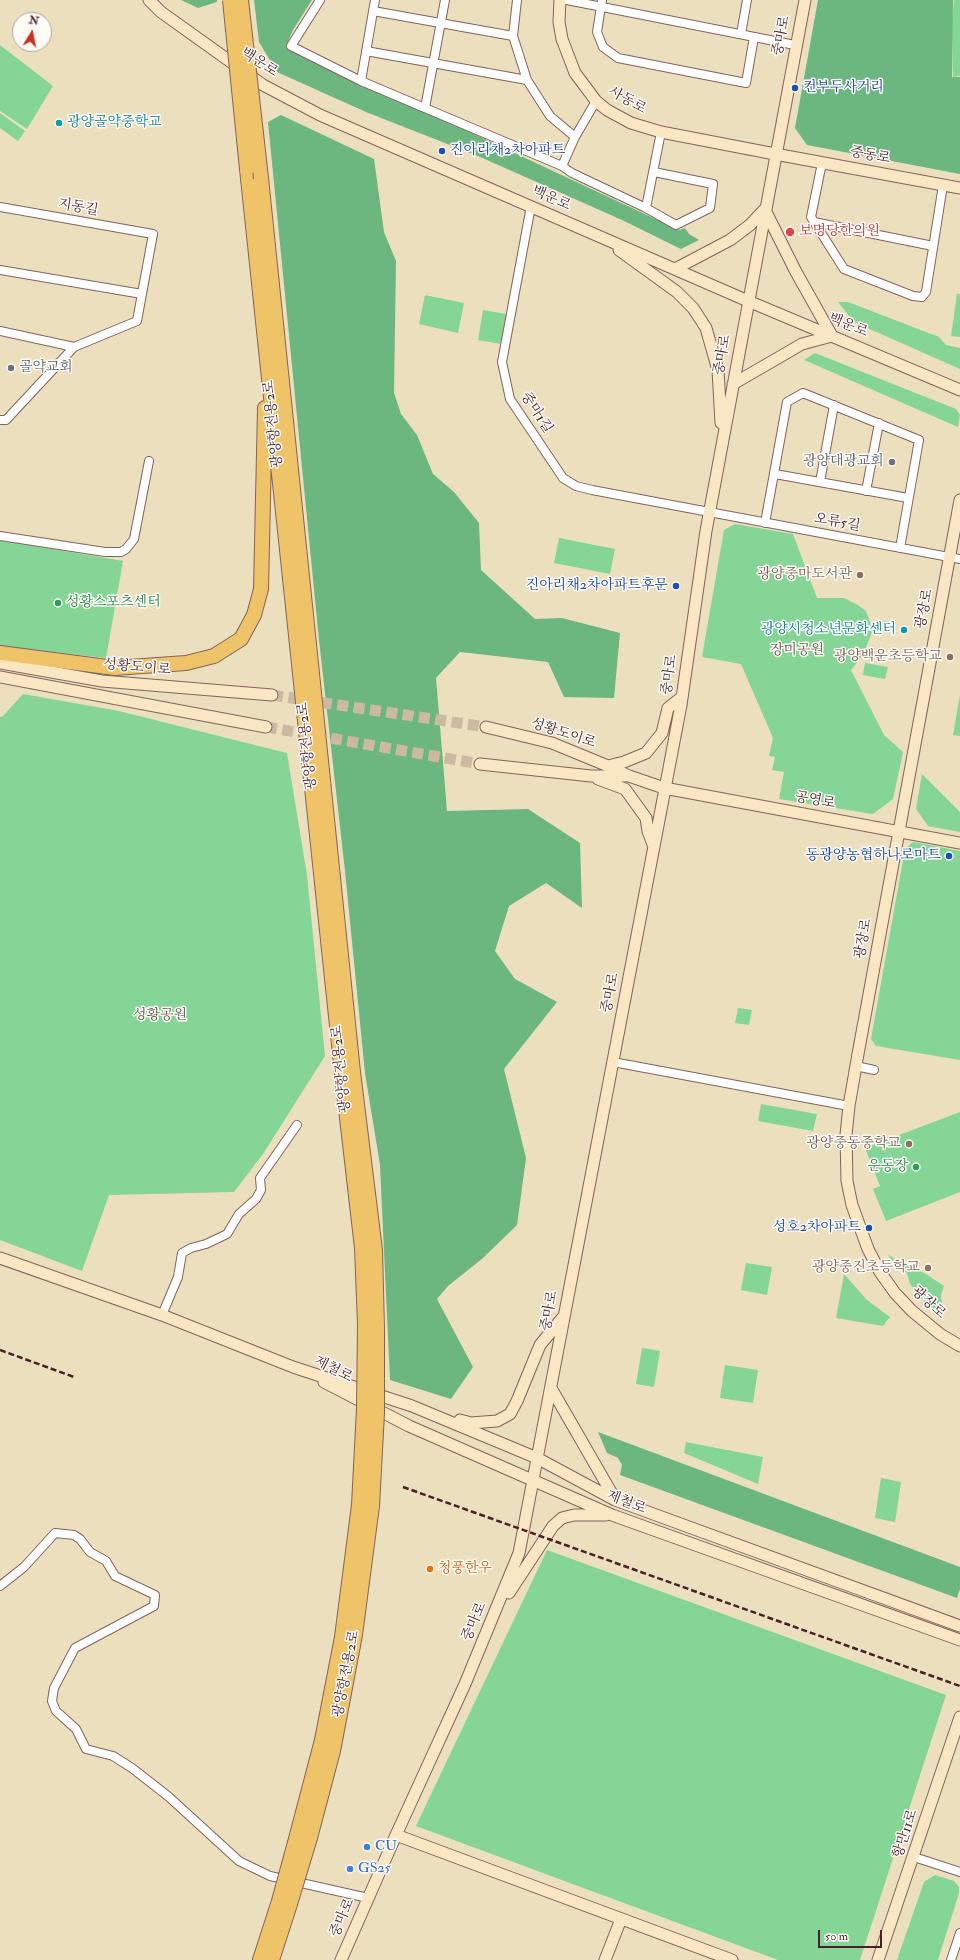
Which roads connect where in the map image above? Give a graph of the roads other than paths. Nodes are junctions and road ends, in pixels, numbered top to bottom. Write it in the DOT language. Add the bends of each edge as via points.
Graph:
graph roads {
  1 [pos="149,0"];
  2 [pos="230,0"];
  3 [pos="241,0"];
  4 [pos="320,0"];
  5 [pos="375,0"];
  6 [pos="445,0"];
  7 [pos="516,0"];
  8 [pos="560,0"];
  9 [pos="566,0"];
  10 [pos="747,0"];
  11 [pos="804,0"];
  12 [pos="601,4"];
  13 [pos="373,11"];
  14 [pos="441,23"];
  15 [pos="741,34"];
  16 [pos="513,36"];
  17 [pos="754,37"];
  18 [pos="795,45"];
  19 [pos="366,51"];
  20 [pos="434,63"];
  21 [pos="527,80"];
  22 [pos="361,81"];
  23 [pos="596,101"];
  24 [pos="425,108"];
  25 [pos="661,132"];
  26 [pos="576,137"];
  27 [pos="775,154"];
  28 [pos="822,163"];
  29 [pos="562,166"];
  30 [pos="654,172"];
  31 [pos="943,185"];
  32 [pos="960,188"];
  33 [pos="531,206"];
  34 [pos="0,207"];
  35 [pos="646,208"];
  36 [pos="765,210"];
  37 [pos="814,222"];
  38 [pos="601,237"];
  39 [pos="933,246"];
  40 [pos="675,269"];
  41 [pos="0,270"];
  42 [pos="142,294"];
  43 [pos="748,301"];
  44 [pos="0,331"];
  45 [pos="832,336"];
  46 [pos="74,347"];
  47 [pos="266,350"];
  48 [pos="733,384"];
  49 [pos="960,390"];
  50 [pos="834,405"];
  51 [pos="0,420"];
  52 [pos="879,423"];
  53 [pos="723,441"];
  54 [pos="149,461"];
  55 [pos="775,474"];
  56 [pos="820,482"];
  57 [pos="866,491"];
  58 [pos="908,498"];
  59 [pos="960,500"];
  60 [pos="710,513"];
  61 [pos="765,523"];
  62 [pos="0,536"];
  63 [pos="900,548"];
  64 [pos="955,558"];
  65 [pos="0,653"];
  66 [pos="0,663"];
  67 [pos="0,677"];
  68 [pos="272,695"];
  69 [pos="682,697"];
  70 [pos="266,727"];
  71 [pos="486,727"];
  72 [pos="480,764"];
  73 [pos="608,766"];
  74 [pos="591,776"];
  75 [pos="629,776"];
  76 [pos="664,788"];
  77 [pos="899,832"];
  78 [pos="960,843"];
  79 [pos="654,848"];
  80 [pos="613,1062"];
  81 [pos="856,1066"];
  82 [pos="874,1070"];
  83 [pos="849,1106"];
  84 [pos="297,1125"];
  85 [pos="0,1258"];
  86 [pos="162,1315"];
  87 [pos="564,1316"];
  88 [pos="371,1326"];
  89 [pos="960,1346"];
  90 [pos="293,1367"];
  91 [pos="551,1388"];
  92 [pos="412,1406"];
  93 [pos="537,1458"];
  94 [pos="533,1481"];
  95 [pos="615,1500"];
  96 [pos="612,1515"];
  97 [pos="0,1586"];
  98 [pos="495,1613"];
  99 [pos="960,1626"];
  100 [pos="960,1640"];
  101 [pos="960,1717"];
  102 [pos="396,1835"];
  103 [pos="914,1857"];
  104 [pos="960,1872"];
  105 [pos="368,1898"];
  106 [pos="285,1902"];
  107 [pos="621,1919"];
  108 [pos="960,1933"];
  109 [pos="260,1960"];
  110 [pos="272,1960"];
  111 [pos="341,1960"];
  112 [pos="605,1960"];
  113 [pos="732,1960"];
  114 [pos="878,1960"];
  115 [pos="951,1960"];
  1 -- 33 [label="main road, 백운로" via="179,25 263,85 320,115"];
  2 -- 47 [label="highway, 광양항전용2로, bridge"];
  3 -- 88 [label="highway, 광양항전용2로, bridge" via="353,1072 375,1250"];
  4 -- 22 [label="street" via="291,46"];
  5 -- 13 [label="street"];
  6 -- 14 [label="street"];
  7 -- 16 [label="street"];
  8 -- 23 [label="main road, 사동로" via="559,22 562,39 575,73"];
  9 -- 12 [label="street"];
  10 -- 15 [label="street"];
  11 -- 18 [label="main road, 중마로"];
  12 -- 15 [label="street"];
  12 -- 17 [label="street" via="597,32 603,47 618,58 746,83"];
  13 -- 14 [label="street"];
  13 -- 19 [label="street"];
  14 -- 16 [label="street"];
  14 -- 20 [label="street"];
  15 -- 17 [label="street"];
  16 -- 21 [label="street"];
  17 -- 18 [label="street"];
  18 -- 27 [label="main road, 중마로"];
  19 -- 20 [label="street"];
  19 -- 22 [label="street"];
  20 -- 21 [label="street"];
  20 -- 24 [label="street"];
  21 -- 26 [label="street" via="550,116"];
  22 -- 24 [label="street"];
  23 -- 25 [label="main road, 사동로" via="631,124"];
  23 -- 26 [label="street"];
  24 -- 29 [label="street"];
  25 -- 27 [label="main road, 사동로"];
  25 -- 30 [label="street"];
  26 -- 29 [label="street"];
  27 -- 28 [label="main road, 중동로"];
  27 -- 36 [label="main road, 중마로"];
  28 -- 31 [label="main road, 중동로"];
  28 -- 37 [label="street" via="811,217"];
  29 -- 35 [label="street" via="572,174"];
  30 -- 35 [label="street"];
  30 -- 35 [label="street" via="713,184 710,208 676,225"];
  31 -- 32 [label="main road, 중동로"];
  31 -- 39 [label="street"];
  33 -- 38 [label="main road, 백운로"];
  33 -- 60 [label="street, 중마1길" via="502,362 510,399 563,478 576,486"];
  34 -- 42 [label="street, 지동길" via="152,234"];
  36 -- 40 [label="main road" via="730,240"];
  36 -- 43 [label="main road, 중마로"];
  36 -- 45 [label="main road"];
  37 -- 39 [label="street"];
  37 -- 39 [label="street" via="844,268 913,296 922,297 926,292"];
  38 -- 40 [label="main road, 백운로"];
  38 -- 53 [label="main road" via="677,292 693,308 706,328 718,370"];
  40 -- 43 [label="main road, 백운로"];
  41 -- 42 [label="street"];
  42 -- 46 [label="street" via="137,321"];
  43 -- 45 [label="main road, 백운로"];
  43 -- 48 [label="main road, 중마로"];
  44 -- 46 [label="street"];
  45 -- 48 [label="main road" via="802,344"];
  45 -- 49 [label="main road, 백운로"];
  46 -- 51 [label="street" via="6,420"];
  47 -- 65 [label="highway" via="260,589 254,616 241,639 214,656 186,663 115,668"];
  47 -- 88 [label="highway, 광양항전용2로"];
  48 -- 53 [label="main road, 중마로"];
  50 -- 52 [label="street"];
  50 -- 55 [label="street" via="803,393 787,402"];
  50 -- 56 [label="street"];
  52 -- 57 [label="street"];
  52 -- 58 [label="street" via="919,440"];
  53 -- 60 [label="main road, 중마로"];
  54 -- 62 [label="street" via="134,539 126,549 120,552 105,552"];
  55 -- 56 [label="street"];
  55 -- 61 [label="street"];
  56 -- 57 [label="street"];
  57 -- 58 [label="street"];
  58 -- 63 [label="street"];
  59 -- 64 [label="main road, 광장로"];
  60 -- 61 [label="street, 오류5길"];
  60 -- 69 [label="main road, 중마로"];
  61 -- 63 [label="street, 오류5길"];
  63 -- 64 [label="street, 오류5길"];
  64 -- 77 [label="main road, 광장로"];
  66 -- 68 [label="main road, 성황도이로" via="102,681"];
  67 -- 70 [label="main road"];
  69 -- 73 [label="main road" via="668,708 662,734 646,753"];
  69 -- 76 [label="main road, 중마로"];
  71 -- 73 [label="main road, 성황도이로" via="552,743"];
  72 -- 74 [label="main road, 성황도이로"];
  73 -- 75 [label="main road, 성황도이로"];
  74 -- 75 [label="main road, 성황도이로"];
  74 -- 79 [label="main road" via="625,789 646,818"];
  75 -- 76 [label="main road, 성황도이로"];
  76 -- 77 [label="main road, 공영로"];
  76 -- 79 [label="main road, 중마로"];
  77 -- 78 [label="main road, 공영로"];
  77 -- 81 [label="main road, 광장로"];
  79 -- 80 [label="main road, 중마로"];
  80 -- 83 [label="street"];
  80 -- 87 [label="main road, 중마로"];
  81 -- 82 [label="street"];
  81 -- 83 [label="main road, 광장로"];
  83 -- 89 [label="main road, 광장로" via="846,1134 847,1181 857,1221 868,1249 880,1272 912,1311 940,1334"];
  84 -- 86 [label="street" via="260,1178 261,1190 256,1199 239,1214 226,1234 182,1253 178,1277"];
  85 -- 86 [label="main road, 제철로"];
  86 -- 90 [label="main road, 제철로"];
  87 -- 91 [label="main road, 중마로"];
  87 -- 92 [label="main road" via="540,1345 510,1414 497,1421 471,1423"];
  88 -- 106 [label="highway, 광양항전용2로, bridge" via="364,1408 365,1506 303,1837"];
  90 -- 92 [label="main road, 제철로"];
  90 -- 94 [label="main road, 제철로" via="408,1426"];
  91 -- 93 [label="main road, 중마로"];
  91 -- 95 [label="main road"];
  92 -- 93 [label="main road, 제철로"];
  93 -- 94 [label="main road, 중마로"];
  93 -- 95 [label="main road, 제철로"];
  94 -- 96 [label="main road, 제철로"];
  94 -- 98 [label="main road, 중마로" via="519,1553"];
  95 -- 99 [label="main road, 제철로"];
  96 -- 98 [label="main road" via="574,1515 562,1518 553,1526"];
  96 -- 100 [label="main road, 제철로"];
  97 -- 105 [label="street" via="24,1567 55,1533 74,1535 90,1552 106,1562 115,1576 155,1595 154,1606 75,1648 54,1688 52,1701 56,1711 76,1729 86,1749 112,1756 132,1768 169,1797 239,1861 270,1876"];
  98 -- 102 [label="main road, 중마로"];
  101 -- 103 [label="main road, 항만11로"];
  102 -- 105 [label="main road, 중마로"];
  102 -- 107 [label="main road"];
  103 -- 104 [label="street"];
  103 -- 114 [label="main road, 항만11로"];
  105 -- 111 [label="main road, 중마로"];
  106 -- 109 [label="highway"];
  106 -- 110 [label="highway"];
  107 -- 112 [label="main road"];
  107 -- 113 [label="main road"];
  108 -- 115 [label="street"];
}
